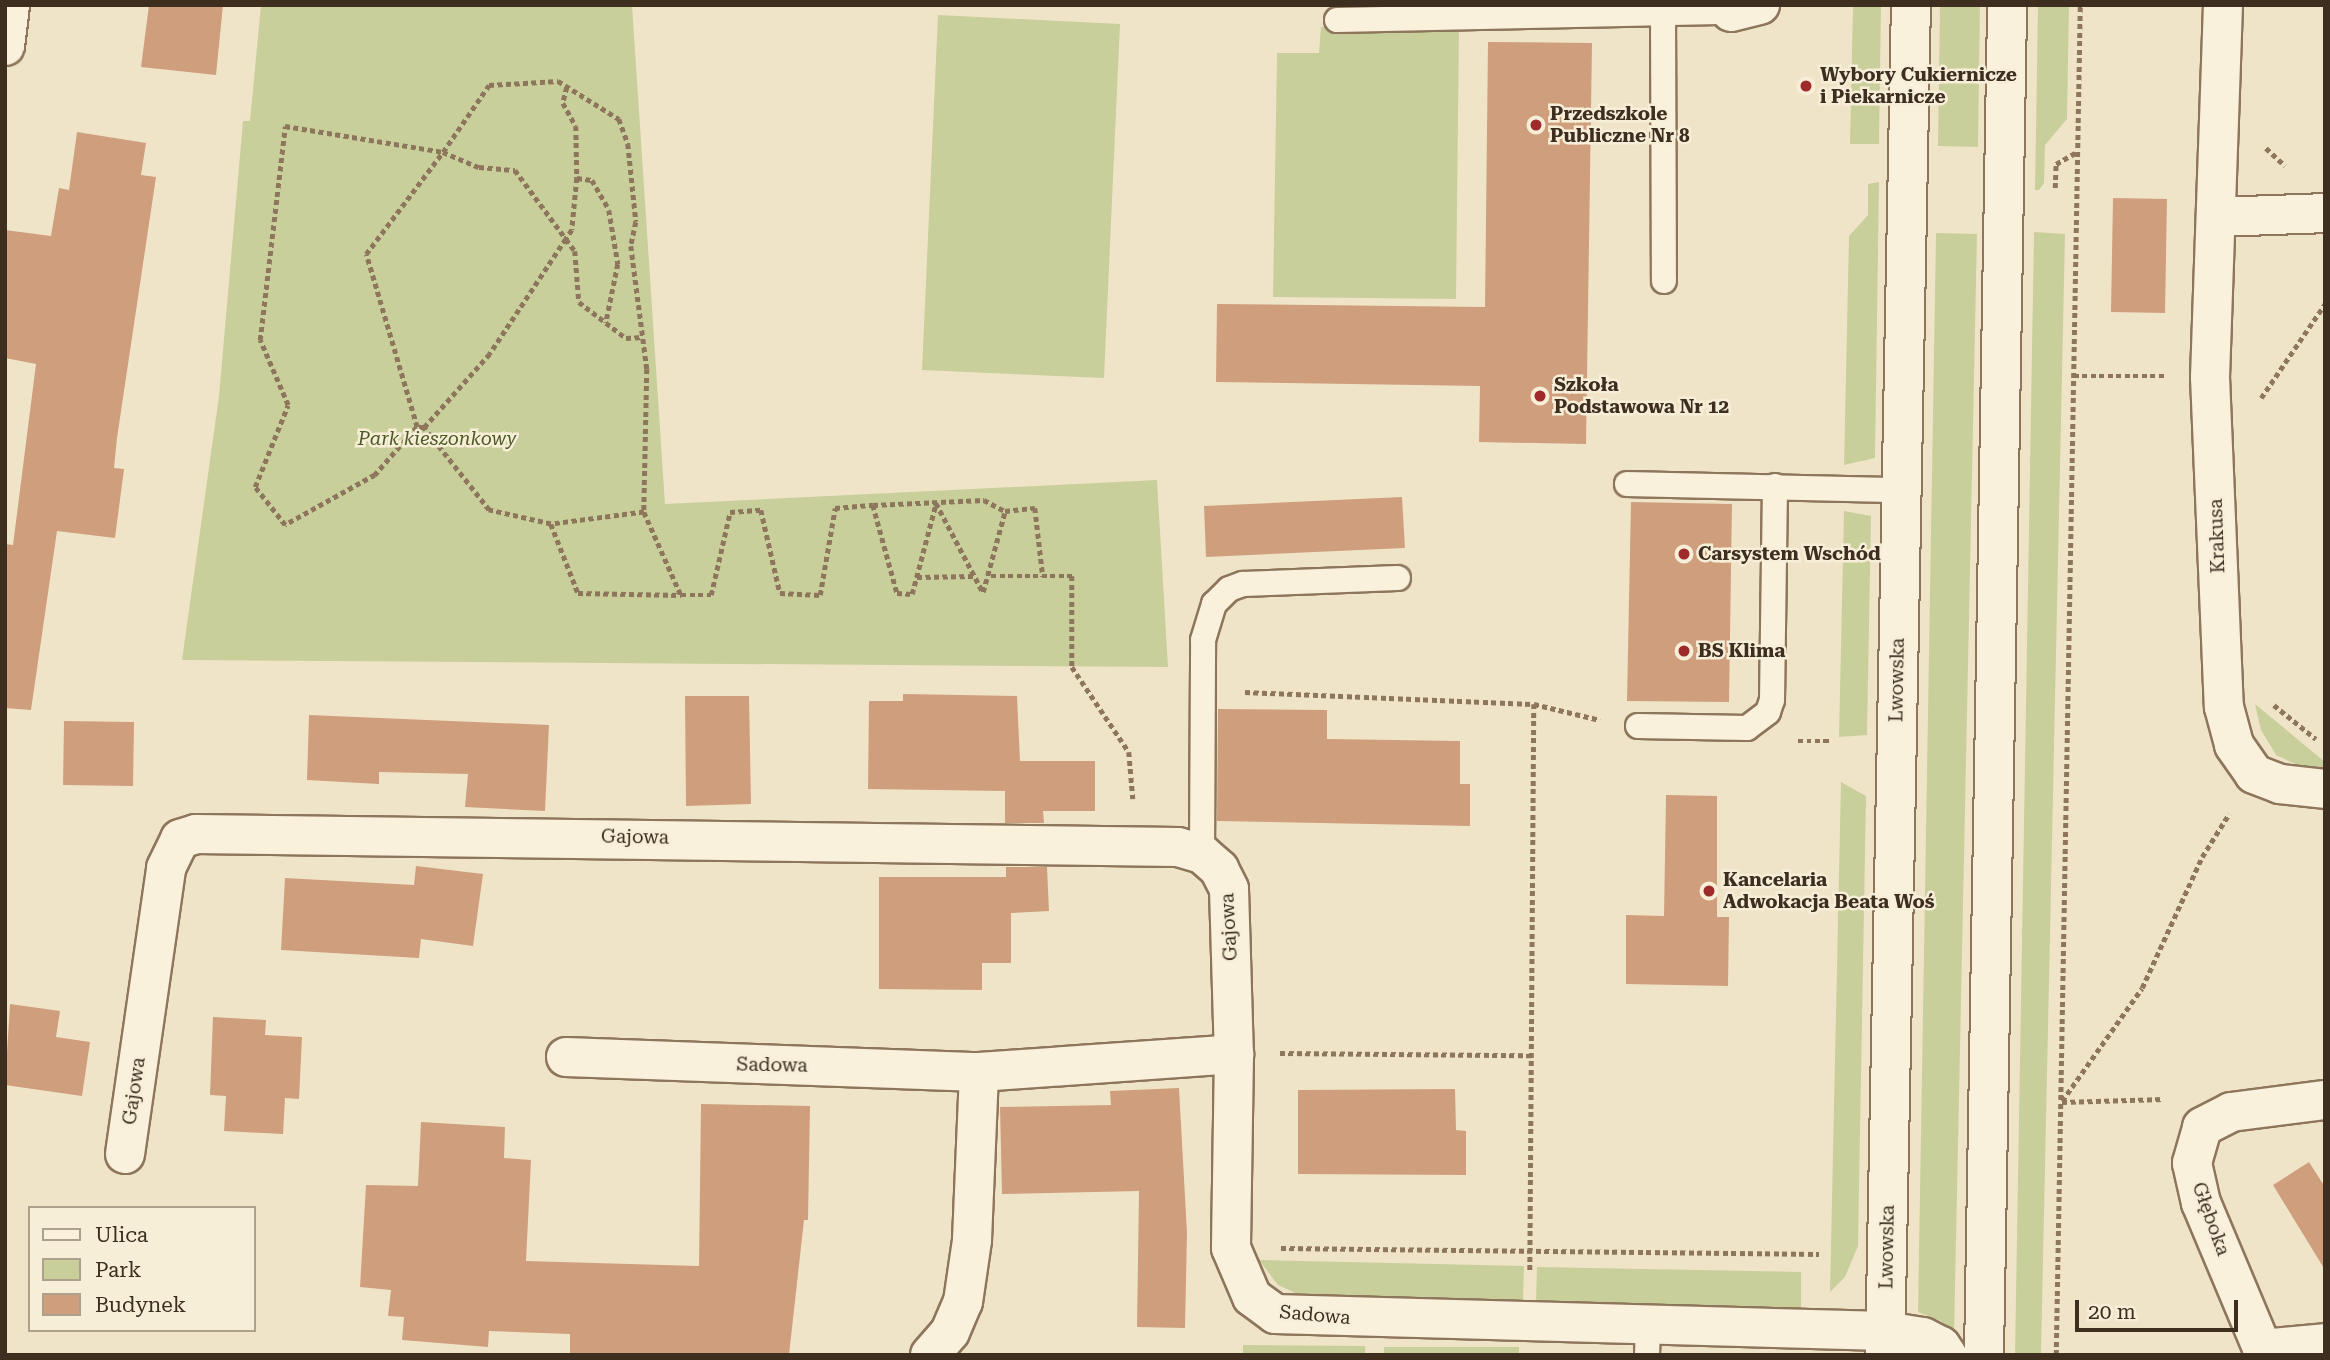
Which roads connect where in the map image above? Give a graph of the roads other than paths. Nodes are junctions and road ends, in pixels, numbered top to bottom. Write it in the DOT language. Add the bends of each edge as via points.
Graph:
graph roads {
  1 [pos="10,5"];
  2 [pos="1911,5"];
  3 [pos="2007,5"];
  4 [pos="2223,5"];
  5 [pos="1746,8"];
  6 [pos="1663,13"];
  7 [pos="1338,20"];
  8 [pos="5,46"];
  9 [pos="2325,213"];
  10 [pos="2218,218"];
  11 [pos="1664,281"];
  12 [pos="1627,484"];
  13 [pos="1775,486"];
  14 [pos="1901,490"];
  15 [pos="1398,578"];
  16 [pos="1638,726"];
  17 [pos="2325,789"];
  18 [pos="1202,855"];
  19 [pos="1234,1054"];
  20 [pos="566,1056"];
  21 [pos="979,1072"];
  22 [pos="2325,1100"];
  23 [pos="125,1154"];
  24 [pos="1648,1340"];
  25 [pos="1885,1343"];
  26 [pos="2325,1343"];
  27 [pos="2264,1352"];
  28 [pos="930,1355"];
  29 [pos="1947,1355"];
  30 [pos="1984,1355"];
  1 -- 8 [label="street"];
  2 -- 14 [label="street, Lwowska"];
  3 -- 30 [label="street"];
  4 -- 10 [label="street, Krakusa"];
  5 -- 6 [label="lane"];
  6 -- 7 [label="lane"];
  6 -- 11 [label="lane"];
  9 -- 10 [label="street"];
  10 -- 17 [label="street, Krakusa" via="2210,377 2224,707 2234,745 2254,774 2280,784"];
  12 -- 13 [label="lane"];
  13 -- 14 [label="lane"];
  13 -- 16 [label="lane" via="1772,700 1768,712 1747,728"];
  14 -- 25 [label="street, Lwowska"];
  15 -- 18 [label="lane" via="1243,584 1229,589 1206,620"];
  18 -- 19 [label="street, Gajowa" via="1219,869 1229,889"];
  18 -- 23 [label="street, Gajowa" via="1178,847 1137,846 634,837 188,836 171,849 166,868"];
  19 -- 21 [label="street, Sadowa"];
  19 -- 24 [label="street, Sadowa" via="1231,1248 1252,1297 1275,1314"];
  20 -- 21 [label="street, Sadowa"];
  21 -- 28 [label="street" via="972,1240 963,1303 950,1332"];
  22 -- 27 [label="street, Głęboka" via="2231,1112 2202,1127 2192,1163 2201,1203"];
  24 -- 25 [label="street, Sadowa"];
  25 -- 29 [label="street, Sadowa" via="1923,1337 1941,1346"];
  26 -- 27 [label="street, Głęboka"];
}
